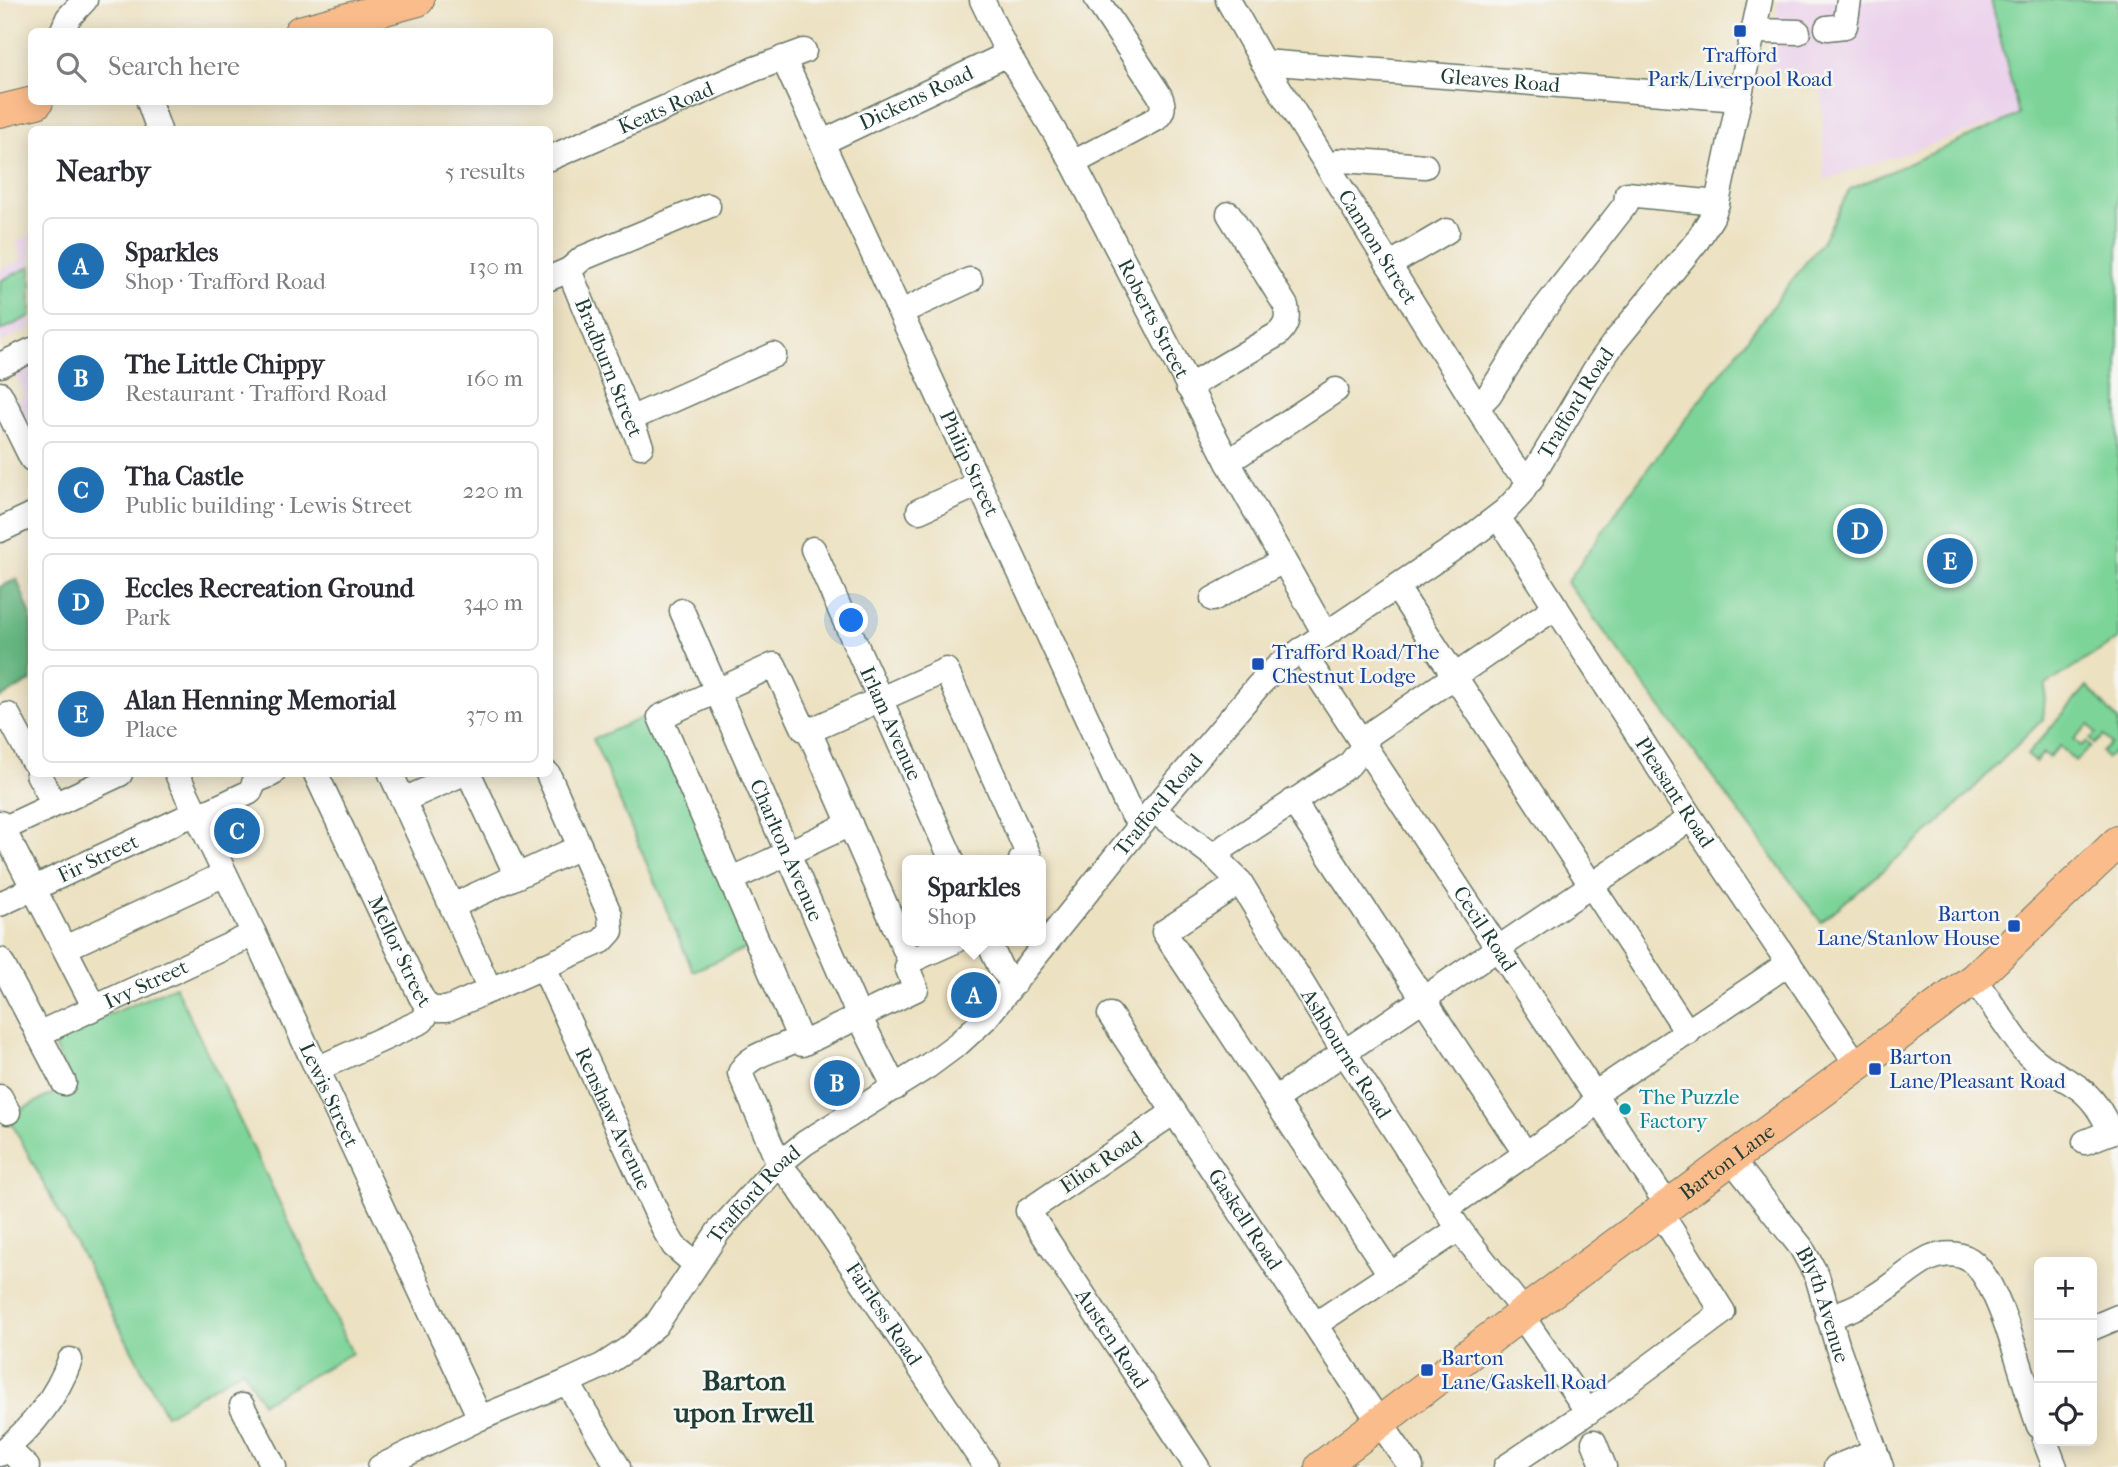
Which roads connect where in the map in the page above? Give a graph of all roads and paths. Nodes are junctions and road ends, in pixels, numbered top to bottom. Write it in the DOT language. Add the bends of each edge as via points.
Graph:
graph roads {
  1 [pos="85,0"];
  2 [pos="418,0"];
  3 [pos="1097,0"];
  4 [pos="1760,0"];
  5 [pos="1849,0"];
  6 [pos="982,2"];
  7 [pos="1230,3"];
  8 [pos="65,17"];
  9 [pos="315,28"];
  10 [pos="1827,28"];
  11 [pos="1754,31"];
  12 [pos="1798,32"];
  13 [pos="1008,54"];
  14 [pos="1263,62"];
  15 [pos="799,93"];
  16 [pos="1739,99"];
  17 [pos="28,104"];
  18 [pos="150,105"];
  19 [pos="0,111"];
  20 [pos="158,126"];
  21 [pos="823,142"];
  22 [pos="553,157"];
  23 [pos="1073,163"];
  24 [pos="1424,166"];
  25 [pos="1329,168"];
  26 [pos="1717,203"];
  27 [pos="708,206"];
  28 [pos="1229,214"];
  29 [pos="1447,231"];
  30 [pos="1389,265"];
  31 [pos="559,274"];
  32 [pos="970,280"];
  33 [pos="901,312"];
  34 [pos="28,352"];
  35 [pos="774,355"];
  36 [pos="0,365"];
  37 [pos="1188,387"];
  38 [pos="1336,390"];
  39 [pos="0,394"];
  40 [pos="1477,407"];
  41 [pos="630,419"];
  42 [pos="641,446"];
  43 [pos="28,451"];
  44 [pos="1228,462"];
  45 [pos="1531,480"];
  46 [pos="979,484"];
  47 [pos="919,511"];
  48 [pos="28,517"];
  49 [pos="1498,517"];
  50 [pos="0,530"];
  51 [pos="813,549"];
  52 [pos="1283,561"];
  53 [pos="1397,588"];
  54 [pos="1213,599"];
  55 [pos="1556,607"];
  56 [pos="682,611"];
  57 [pos="1325,634"];
  58 [pos="1301,650"];
  59 [pos="1455,677"];
  60 [pos="718,691"];
  61 [pos="880,698"];
  62 [pos="4,717"];
  63 [pos="809,731"];
  64 [pos="1364,746"];
  65 [pos="28,754"];
  66 [pos="40,777"];
  67 [pos="113,777"];
  68 [pos="178,777"];
  69 [pos="265,777"];
  70 [pos="317,777"];
  71 [pos="392,777"];
  72 [pos="455,777"];
  73 [pos="470,777"];
  74 [pos="549,777"];
  75 [pos="410,797"];
  76 [pos="1293,801"];
  77 [pos="54,803"];
  78 [pos="196,815"];
  79 [pos="1148,817"];
  80 [pos="1692,818"];
  81 [pos="850,824"];
  82 [pos="2,826"];
  83 [pos="2118,842"];
  84 [pos="580,847"];
  85 [pos="788,853"];
  86 [pos="950,855"];
  87 [pos="1029,855"];
  88 [pos="1215,857"];
  89 [pos="225,874"];
  90 [pos="517,876"];
  91 [pos="732,879"];
  92 [pos="1240,882"];
  93 [pos="1591,886"];
  94 [pos="33,888"];
  95 [pos="0,904"];
  96 [pos="452,906"];
  97 [pos="254,934"];
  98 [pos="902,943"];
  99 [pos="1046,944"];
  100 [pos="903,946"];
  101 [pos="944,946"];
  102 [pos="990,946"];
  103 [pos="1045,946"];
  104 [pos="65,948"];
  105 [pos="1498,949"];
  106 [pos="910,961"];
  107 [pos="1789,963"];
  108 [pos="542,967"];
  109 [pos="2,970"];
  110 [pos="1974,979"];
  111 [pos="1015,983"];
  112 [pos="490,990"];
  113 [pos="1424,999"];
  114 [pos="94,1006"];
  115 [pos="430,1009"];
  116 [pos="1110,1015"];
  117 [pos="859,1016"];
  118 [pos="1688,1033"];
  119 [pos="38,1034"];
  120 [pos="789,1042"];
  121 [pos="1344,1052"];
  122 [pos="1857,1065"];
  123 [pos="317,1069"];
  124 [pos="64,1083"];
  125 [pos="895,1088"];
  126 [pos="1275,1099"];
  127 [pos="1597,1099"];
  128 [pos="1174,1112"];
  129 [pos="2114,1130"];
  130 [pos="2085,1142"];
  131 [pos="1525,1153"];
  132 [pos="1732,1160"];
  133 [pos="779,1164"];
  134 [pos="1664,1209"];
  135 [pos="1028,1211"];
  136 [pos="1453,1218"];
  137 [pos="695,1264"];
  138 [pos="1390,1274"];
  139 [pos="1522,1314"];
  140 [pos="1828,1317"];
  141 [pos="2118,1317"];
  142 [pos="1316,1324"];
  143 [pos="2097,1326"];
  144 [pos="2029,1353"];
  145 [pos="70,1360"];
  146 [pos="567,1382"];
  147 [pos="242,1406"];
  148 [pos="1588,1412"];
  149 [pos="2034,1412"];
  150 [pos="480,1418"];
  151 [pos="1380,1422"];
  152 [pos="1594,1441"];
  153 [pos="2047,1446"];
  154 [pos="4,1451"];
  155 [pos="1878,1459"];
  156 [pos="27,1467"];
  157 [pos="274,1467"];
  158 [pos="380,1467"];
  159 [pos="618,1467"];
  160 [pos="986,1467"];
  161 [pos="1197,1467"];
  162 [pos="1321,1467"];
  163 [pos="1411,1467"];
  164 [pos="1506,1467"];
  165 [pos="1604,1467"];
  166 [pos="1836,1467"];
  167 [pos="2055,1467"];
  1 -- 8 [label="street"];
  2 -- 9 [label="main road"];
  3 -- 23 [label="street" via="1164,105 1156,119"];
  4 -- 11 [label="street, Trafford Road"];
  5 -- 10 [label="street" via="1845,26"];
  6 -- 13 [label="street, Roberts Street"];
  7 -- 14 [label="street, Cannon Street"];
  11 -- 12 [label="street"];
  11 -- 16 [label="street, Trafford Road"];
  13 -- 21 [label="street, Dickens Road"];
  13 -- 23 [label="street, Roberts Street"];
  14 -- 16 [label="street, Gleaves Road"];
  14 -- 25 [label="street, Cannon Street"];
  15 -- 21 [label="street, Philip Street"];
  15 -- 22 [label="street, Keats Road" via="793,54"];
  16 -- 26 [label="street, Trafford Road"];
  17 -- 19 [label="main road"];
  18 -- 20 [label="street"];
  21 -- 33 [label="street, Philip Street"];
  23 -- 37 [label="street, Roberts Street"];
  24 -- 25 [label="street" via="1343,160"];
  25 -- 30 [label="street, Cannon Street"];
  26 -- 40 [label="street" via="1627,194 1626,204 1541,313"];
  26 -- 45 [label="street, Trafford Road" via="1697,240 1596,368"];
  27 -- 31 [label="street" via="583,258"];
  28 -- 37 [label="street" via="1286,306 1288,318 1278,334"];
  29 -- 30 [label="street"];
  30 -- 40 [label="street, Cannon Street"];
  31 -- 41 [label="street, Bradburn Street"];
  32 -- 33 [label="street"];
  33 -- 46 [label="street, Philip Street"];
  34 -- 36 [label="street"];
  35 -- 41 [label="street"];
  37 -- 44 [label="street, Roberts Street"];
  38 -- 44 [label="street"];
  39 -- 43 [label="street"];
  40 -- 45 [label="street, Cannon Street" via="1513,465"];
  41 -- 42 [label="street, Bradburn Street"];
  44 -- 52 [label="street, Roberts Street"];
  45 -- 49 [label="street, Trafford Road"];
  46 -- 47 [label="street"];
  46 -- 79 [label="street, Philip Street" via="1126,803 1134,816"];
  48 -- 50 [label="street"];
  49 -- 53 [label="street, Trafford Road"];
  49 -- 55 [label="street, Pleasant Road"];
  51 -- 61 [label="street, Irlam Avenue"];
  52 -- 54 [label="street"];
  52 -- 57 [label="street, Roberts Street"];
  53 -- 57 [label="street, Trafford Road"];
  53 -- 59 [label="street"];
  55 -- 59 [label="street"];
  55 -- 80 [label="street, Pleasant Road"];
  56 -- 60 [label="street, Charlton Avenue"];
  57 -- 58 [label="street, Trafford Road"];
  58 -- 64 [label="street, Cecil Road"];
  58 -- 79 [label="street, Trafford Road" via="1258,686"];
  59 -- 64 [label="street" via="1370,734"];
  59 -- 93 [label="street"];
  60 -- 63 [label="street" via="774,665"];
  60 -- 85 [label="street, Charlton Avenue"];
  60 -- 91 [label="street" via="660,717"];
  61 -- 63 [label="street"];
  61 -- 86 [label="street, Irlam Avenue"];
  61 -- 87 [label="street" via="946,670"];
  62 -- 65 [label="street"];
  63 -- 81 [label="street"];
  64 -- 76 [label="street" via="1349,765"];
  64 -- 105 [label="street, Cecil Road"];
  66 -- 77 [label="street"];
  67 -- 77 [label="street"];
  68 -- 78 [label="street, Lewis Street"];
  69 -- 78 [label="street, Fir Street" via="255,781 250,792"];
  70 -- 115 [label="street, Mellor Street"];
  71 -- 96 [label="street"];
  72 -- 75 [label="street"];
  73 -- 90 [label="street"];
  74 -- 84 [label="street"];
  76 -- 88 [label="street"];
  76 -- 113 [label="street"];
  77 -- 82 [label="street"];
  78 -- 89 [label="street, Lewis Street"];
  78 -- 94 [label="street, Fir Street"];
  79 -- 88 [label="street, Ashbourne Road"];
  79 -- 99 [label="street, Trafford Road"];
  80 -- 93 [label="street"];
  80 -- 107 [label="street, Pleasant Road"];
  81 -- 85 [label="street"];
  81 -- 98 [label="street"];
  82 -- 94 [label="street"];
  83 -- 110 [label="main road, Barton Lane"];
  84 -- 90 [label="street"];
  84 -- 108 [label="street, Mellor Street" via="610,915 611,931 602,941"];
  85 -- 91 [label="street"];
  85 -- 117 [label="street, Charlton Avenue"];
  88 -- 92 [label="street, Ashbourne Road"];
  89 -- 97 [label="street, Lewis Street"];
  89 -- 104 [label="street"];
  90 -- 96 [label="street"];
  91 -- 117 [label="street" via="802,1044"];
  92 -- 121 [label="street, Ashbourne Road"];
  92 -- 126 [label="street" via="1164,932"];
  93 -- 105 [label="street"];
  93 -- 118 [label="street"];
  94 -- 95 [label="street, Fir Street"];
  94 -- 104 [label="street"];
  96 -- 112 [label="street"];
  97 -- 114 [label="street, Ivy Street"];
  97 -- 123 [label="street, Lewis Street"];
  100 -- 106 [label="street"];
  101 -- 106 [label="street"];
  102 -- 111 [label="street" via="1001,969"];
  103 -- 111 [label="street, Trafford Road"];
  104 -- 114 [label="street"];
  105 -- 113 [label="street"];
  105 -- 127 [label="street, Cecil Road"];
  106 -- 117 [label="street" via="916,989"];
  107 -- 118 [label="street"];
  107 -- 122 [label="street, Pleasant Road"];
  108 -- 112 [label="street, Mellor Street"];
  108 -- 137 [label="street, Renshaw Avenue" via="664,1231"];
  109 -- 119 [label="street"];
  110 -- 122 [label="main road, Barton Lane"];
  110 -- 129 [label="street" via="2032,1060 2076,1085"];
  111 -- 125 [label="street, Trafford Road" via="958,1043"];
  112 -- 115 [label="street, Mellor Street" via="447,1009"];
  113 -- 121 [label="street"];
  113 -- 131 [label="street"];
  114 -- 119 [label="street, Ivy Street"];
  115 -- 123 [label="street" via="422,1021"];
  116 -- 128 [label="street, Gaskell Road"];
  117 -- 125 [label="street, Charlton Avenue"];
  118 -- 127 [label="street" via="1602,1089"];
  119 -- 124 [label="street"];
  120 -- 133 [label="street, Fairless Road" via="749,1061 740,1073"];
  121 -- 126 [label="street"];
  121 -- 136 [label="street, Ashbourne Road"];
  122 -- 132 [label="main road, Barton Lane"];
  123 -- 150 [label="street, Lewis Street"];
  125 -- 133 [label="street, Trafford Road"];
  126 -- 138 [label="street"];
  127 -- 131 [label="street" via="1581,1116"];
  127 -- 134 [label="street, Cecil Road"];
  128 -- 135 [label="street, Eliot Road"];
  128 -- 142 [label="street, Gaskell Road"];
  129 -- 130 [label="street"];
  131 -- 136 [label="street"];
  132 -- 134 [label="main road, Barton Lane"];
  132 -- 140 [label="street, Blyth Avenue" via="1801,1247 1817,1276"];
  133 -- 137 [label="street, Trafford Road"];
  133 -- 160 [label="street, Fairless Road"];
  134 -- 139 [label="main road, Barton Lane"];
  134 -- 148 [label="street, Cecil Road" via="1723,1312"];
  135 -- 161 [label="street, Austen Road"];
  136 -- 138 [label="street"];
  136 -- 139 [label="street, Ashbourne Road"];
  137 -- 146 [label="street, Trafford Road" via="656,1325 603,1366"];
  138 -- 142 [label="street"];
  139 -- 148 [label="street, Ashbourne Road"];
  139 -- 151 [label="main road, Barton Lane"];
  140 -- 144 [label="street" via="1871,1299 1927,1260 1961,1256 1972,1261 1988,1281"];
  140 -- 155 [label="street, Blyth Avenue"];
  141 -- 143 [label="street"];
  142 -- 151 [label="street, Gaskell Road"];
  144 -- 149 [label="street" via="2027,1392"];
  145 -- 154 [label="street" via="52,1399"];
  146 -- 150 [label="street, Trafford Road"];
  146 -- 159 [label="street"];
  147 -- 157 [label="street"];
  148 -- 164 [label="street"];
  150 -- 158 [label="street, Trafford Road"];
  151 -- 162 [label="main road, Barton Lane"];
  151 -- 163 [label="street, Gaskell Road"];
  152 -- 165 [label="street"];
  153 -- 167 [label="street"];
  154 -- 156 [label="street"];
  155 -- 166 [label="street"];
}
